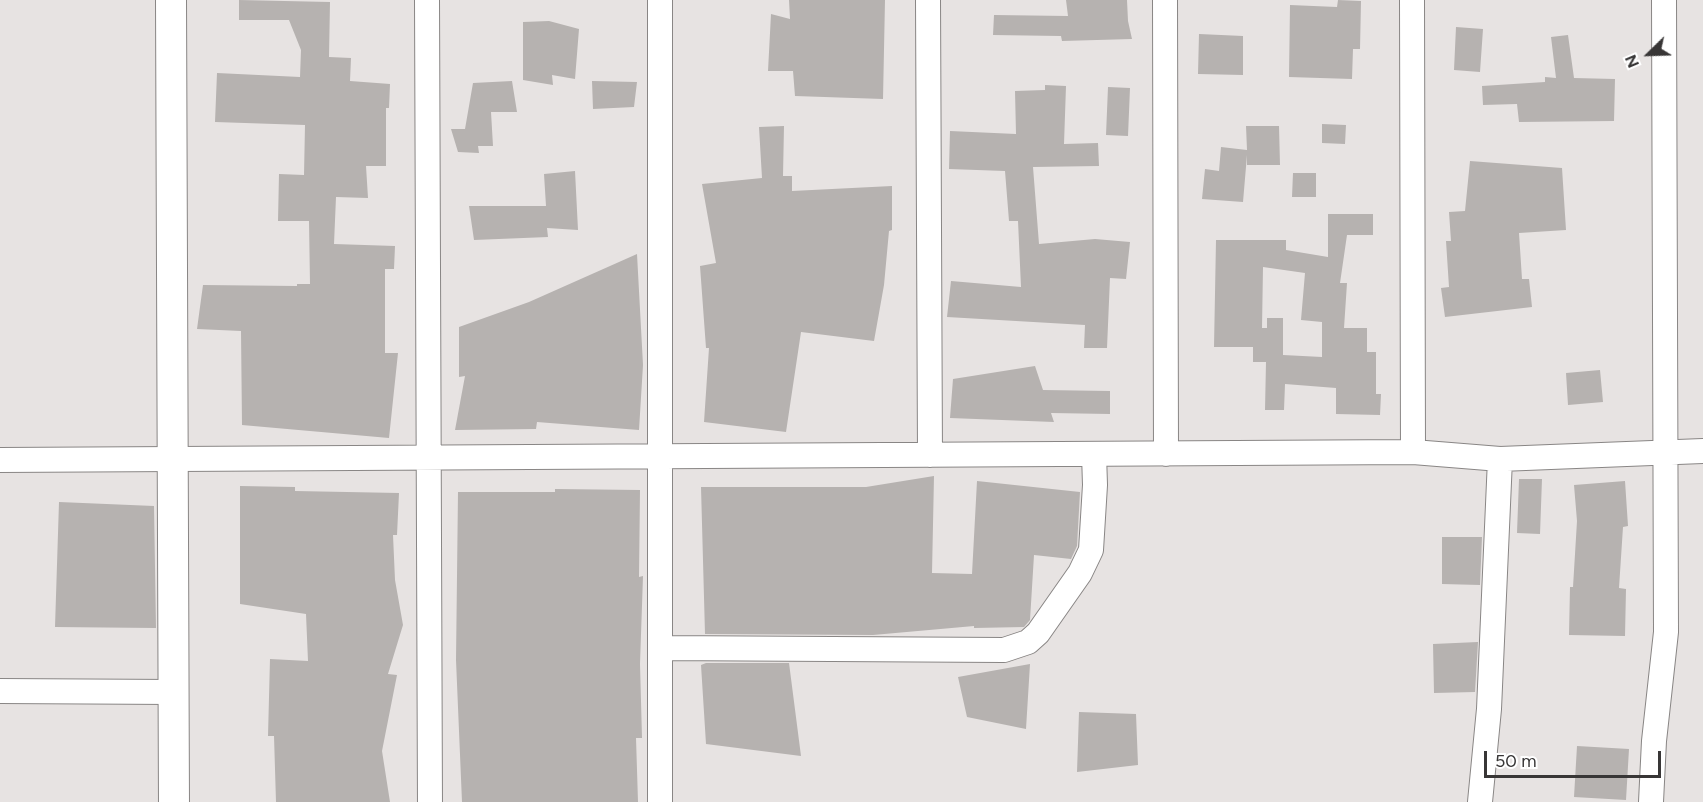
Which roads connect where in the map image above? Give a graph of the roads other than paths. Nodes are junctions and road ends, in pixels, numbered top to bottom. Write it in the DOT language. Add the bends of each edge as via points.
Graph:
graph roads {
  1 [pos="171,0"];
  2 [pos="427,0"];
  3 [pos="660,0"];
  4 [pos="928,0"];
  5 [pos="1165,0"];
  6 [pos="1412,0"];
  7 [pos="1664,0"];
  8 [pos="1665,451"];
  9 [pos="1703,451"];
  10 [pos="1413,453"];
  11 [pos="1094,454"];
  12 [pos="1166,454"];
  13 [pos="930,455"];
  14 [pos="660,456"];
  15 [pos="429,457"];
  16 [pos="173,459"];
  17 [pos="1500,459"];
  18 [pos="0,460"];
  19 [pos="660,648"];
  20 [pos="0,691"];
  21 [pos="174,692"];
  22 [pos="174,802"];
  23 [pos="430,802"];
  24 [pos="660,802"];
  25 [pos="1480,802"];
  26 [pos="1651,802"];
  1 -- 16 [label="street"];
  2 -- 15 [label="street"];
  3 -- 14 [label="street"];
  4 -- 13 [label="street"];
  5 -- 12 [label="street"];
  6 -- 10 [label="street"];
  7 -- 8 [label="street"];
  8 -- 9 [label="street"];
  8 -- 17 [label="street"];
  8 -- 26 [label="street" via="1666,632"];
  10 -- 12 [label="street"];
  10 -- 17 [label="street"];
  11 -- 12 [label="street"];
  11 -- 13 [label="street"];
  11 -- 19 [label="street" via="1091,550 1080,573 1028,642 1004,650"];
  13 -- 14 [label="street"];
  14 -- 15 [label="street"];
  14 -- 19 [label="street"];
  15 -- 16 [label="street"];
  15 -- 23 [label="street"];
  16 -- 18 [label="street"];
  16 -- 21 [label="street"];
  17 -- 25 [label="street" via="1489,709"];
  19 -- 24 [label="street"];
  20 -- 21 [label="street"];
  21 -- 22 [label="street"];
}
